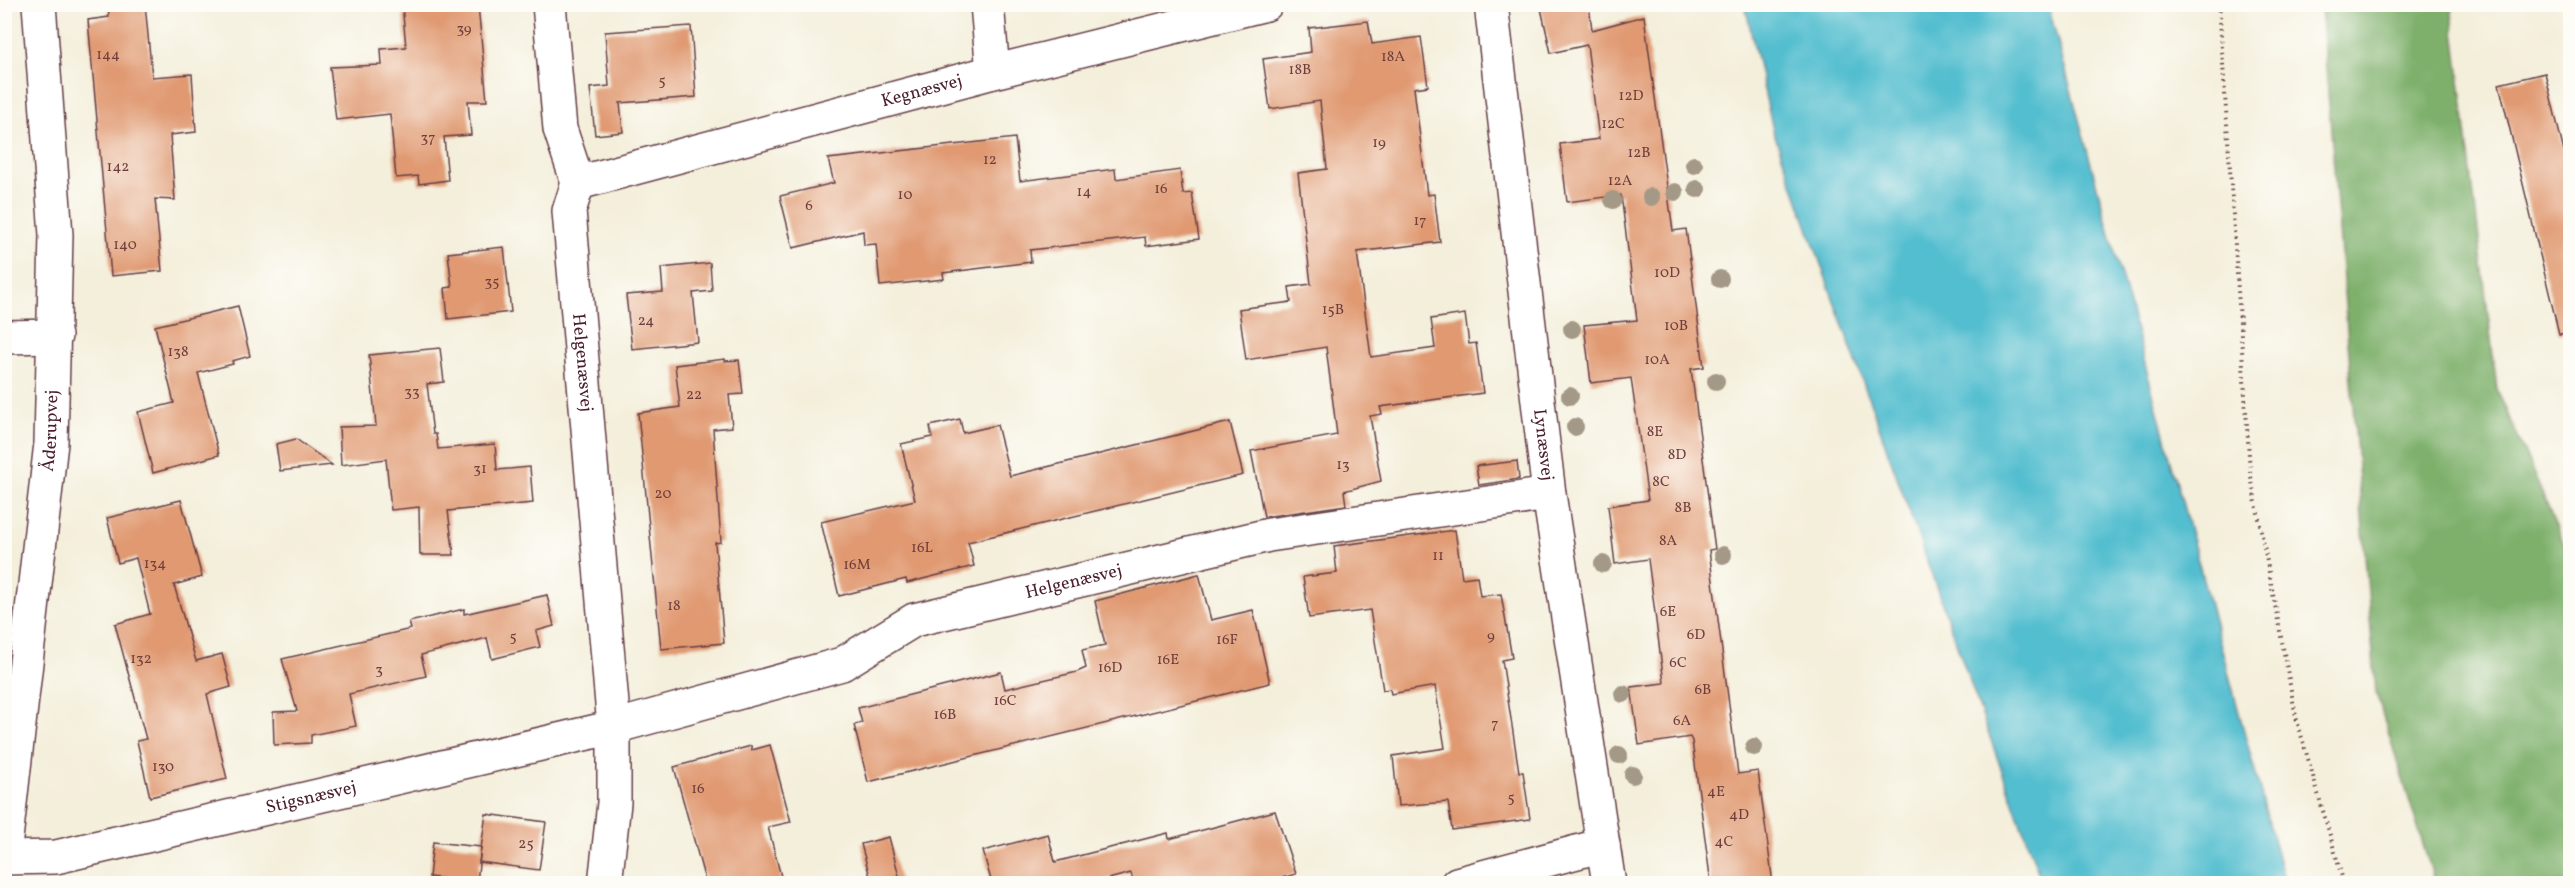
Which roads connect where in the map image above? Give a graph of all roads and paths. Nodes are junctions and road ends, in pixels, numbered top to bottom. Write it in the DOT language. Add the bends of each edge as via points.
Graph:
graph roads {
  1 [pos="39,4"];
  2 [pos="549,4"];
  3 [pos="987,4"];
  4 [pos="1266,4"];
  5 [pos="1491,4"];
  6 [pos="2219,4"];
  7 [pos="993,72"];
  8 [pos="578,183"];
  9 [pos="4,336"];
  10 [pos="54,336"];
  11 [pos="1549,494"];
  12 [pos="614,727"];
  13 [pos="1603,844"];
  14 [pos="4,857"];
  15 [pos="605,884"];
  16 [pos="1457,884"];
  17 [pos="1609,884"];
  18 [pos="2344,884"];
  1 -- 10 [label="street, Åderupvej" via="56,235"];
  2 -- 8 [label="street" via="560,129"];
  3 -- 7 [label="street"];
  4 -- 7 [label="street, Kegnæsvej"];
  5 -- 11 [label="street, Lynæsvej"];
  6 -- 18 [label="path" via="2250,471 2296,717"];
  7 -- 8 [label="street, Kegnæsvej"];
  8 -- 12 [label="street, Helgenæsvej" via="569,211"];
  9 -- 10 [label="street"];
  10 -- 14 [label="street, Åderupvej" via="51,443"];
  11 -- 12 [label="street, Helgenæsvej" via="1269,535 914,620 842,664"];
  11 -- 13 [label="street, Lynæsvej"];
  12 -- 14 [label="street, Stigsnæsvej" via="56,857"];
  12 -- 15 [label="street, Helgenæsvej" via="614,803"];
  13 -- 16 [label="street"];
  13 -- 17 [label="street, Lynæsvej"];
}
